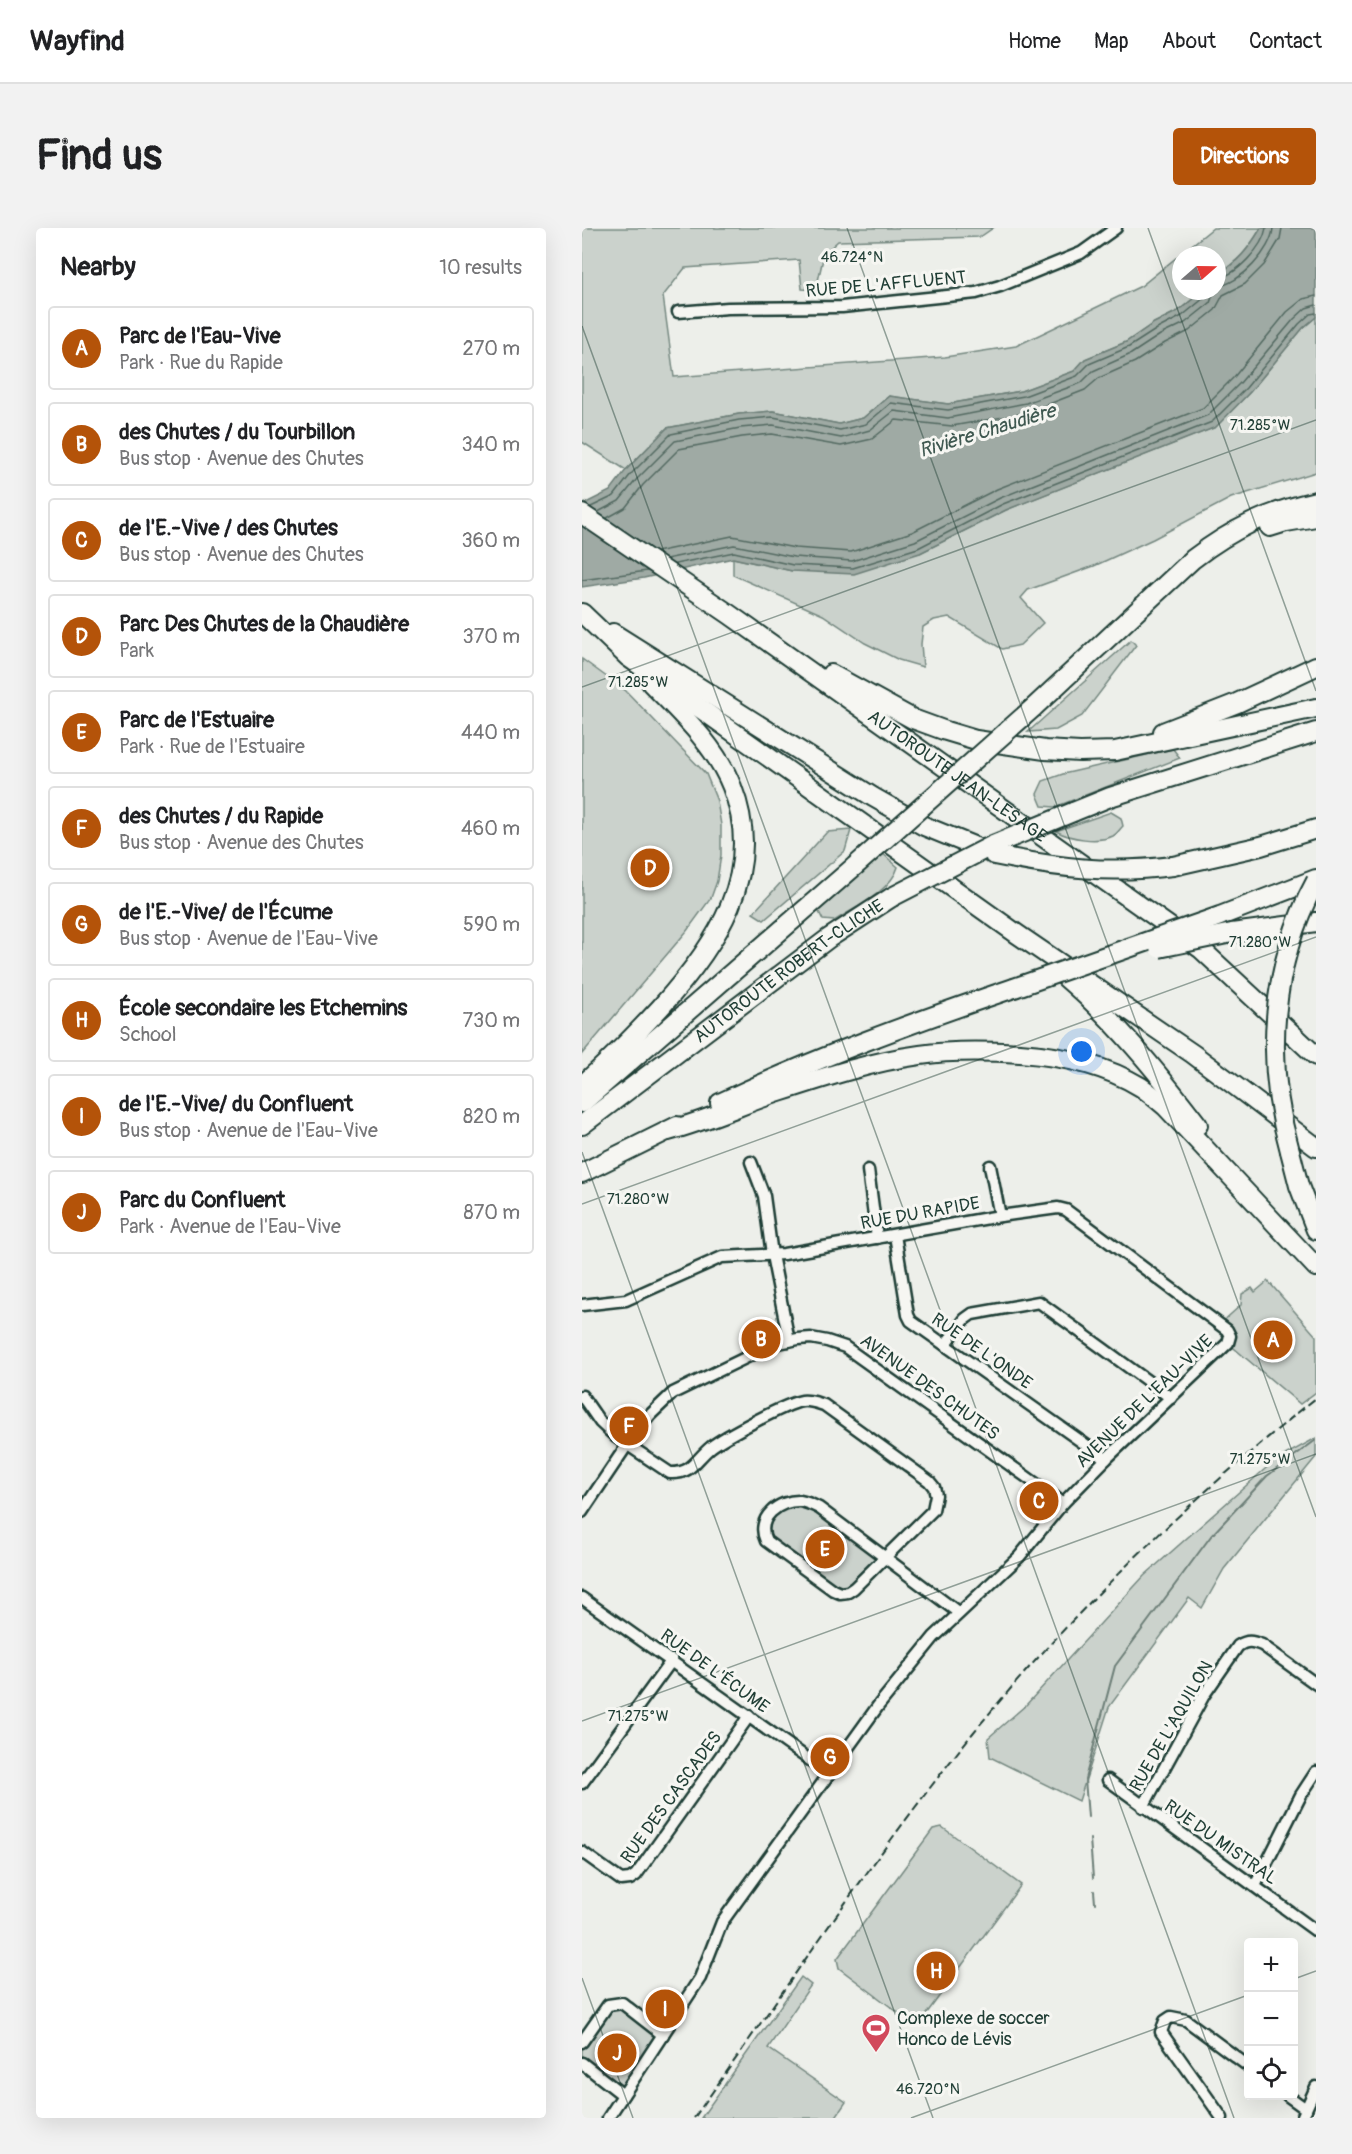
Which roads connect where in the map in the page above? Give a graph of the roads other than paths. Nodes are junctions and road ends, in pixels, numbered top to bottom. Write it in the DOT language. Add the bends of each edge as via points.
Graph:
graph roads {
  1 [pos="1116,228"];
  2 [pos="678,312"];
  3 [pos="1316,501"];
  4 [pos="582,514"];
  5 [pos="1316,517"];
  6 [pos="584,614"];
  7 [pos="729,614"];
  8 [pos="627,657"];
  9 [pos="1316,666"];
  10 [pos="1058,685"];
  11 [pos="1316,708"];
  12 [pos="1316,732"];
  13 [pos="1045,750"];
  14 [pos="1316,829"];
  15 [pos="1316,880"];
  16 [pos="1316,922"];
  17 [pos="1017,934"];
  18 [pos="1201,949"];
  19 [pos="1081,966"];
  20 [pos="1316,1040"];
  21 [pos="1316,1056"];
  22 [pos="582,1085"];
  23 [pos="582,1103"];
  24 [pos="582,1125"];
  25 [pos="668,1131"];
  26 [pos="1316,1147"];
  27 [pos="1290,1151"];
  28 [pos="752,1162"];
  29 [pos="990,1166"];
  30 [pos="867,1170"];
  31 [pos="582,1173"];
  32 [pos="1316,1208"];
  33 [pos="1269,1215"];
  34 [pos="1000,1216"];
  35 [pos="1316,1230"];
  36 [pos="895,1235"];
  37 [pos="878,1238"];
  38 [pos="772,1255"];
  39 [pos="1316,1267"];
  40 [pos="582,1305"];
  41 [pos="1230,1336"];
  42 [pos="789,1341"];
  43 [pos="945,1345"];
  44 [pos="582,1396"];
  45 [pos="1171,1398"];
  46 [pos="627,1445"];
  47 [pos="1106,1459"];
  48 [pos="1063,1503"];
  49 [pos="582,1512"];
  50 [pos="884,1558"];
  51 [pos="582,1598"];
  52 [pos="959,1613"];
  53 [pos="672,1660"];
  54 [pos="1316,1684"];
  55 [pos="749,1716"];
  56 [pos="1316,1772"];
  57 [pos="828,1773"];
  58 [pos="1108,1780"];
  59 [pos="582,1783"];
  60 [pos="1143,1807"];
  61 [pos="582,1852"];
  62 [pos="1255,1886"];
  63 [pos="1316,1931"];
  64 [pos="663,2035"];
  65 [pos="582,2042"];
  66 [pos="582,2063"];
  67 [pos="1244,2063"];
  68 [pos="1316,2087"];
  69 [pos="623,2095"];
  70 [pos="1292,2100"];
  71 [pos="1304,2113"];
  72 [pos="608,2118"];
  73 [pos="1222,2118"];
  1 -- 2 [label="street, RUE DE L'AFFLUENT" via="1081,253 976,293 842,307"];
  3 -- 10 [label="highway" via="1260,518 1214,543"];
  4 -- 7 [label="highway, AUTOROUTE JEAN-LESAGE"];
  5 -- 10 [label="highway" via="1261,530 1220,550"];
  6 -- 8 [label="highway"];
  6 -- 14 [label="highway, bridge" via="873,797 924,826 994,855 1116,871 1173,866"];
  7 -- 13 [label="highway" via="913,719 976,740"];
  7 -- 18 [label="highway, AUTOROUTE JEAN-LESAGE"];
  8 -- 17 [label="highway"];
  8 -- 22 [label="highway" via="699,734 720,763 732,787 743,830 741,874 722,926 706,952 621,1050"];
  9 -- 13 [label="highway" via="1237,703 1155,734 1098,746"];
  10 -- 23 [label="highway, bridge"];
  11 -- 13 [label="highway" via="1116,751"];
  12 -- 24 [label="highway, AUTOROUTE ROBERT-CLICHE, bridge" via="1110,797 993,845 892,897 829,938"];
  15 -- 19 [label="highway, bridge"];
  15 -- 27 [label="highway, bridge" via="1290,941 1276,1010 1277,1097"];
  16 -- 19 [label="highway, bridge" via="1232,933"];
  17 -- 26 [label="highway" via="1193,1054"];
  17 -- 33 [label="highway" via="1126,1039 1169,1087"];
  18 -- 20 [label="highway"];
  18 -- 21 [label="highway, AUTOROUTE JEAN-LESAGE"];
  19 -- 25 [label="highway, bridge" via="838,1051 715,1105"];
  25 -- 31 [label="highway"];
  25 -- 33 [label="highway" via="816,1080 920,1055 983,1051 1058,1056 1095,1067 1141,1088 1190,1130"];
  27 -- 32 [label="highway"];
  27 -- 35 [label="highway"];
  28 -- 38 [label="street" via="764,1196"];
  29 -- 34 [label="street"];
  30 -- 37 [label="street"];
  33 -- 39 [label="highway"];
  34 -- 36 [label="street, RUE DU RAPIDE"];
  34 -- 41 [label="street, RUE DU RAPIDE" via="1050,1208 1066,1210"];
  36 -- 37 [label="street, RUE DU RAPIDE"];
  36 -- 43 [label="street, RUE DE L'ONDE" via="908,1315"];
  37 -- 38 [label="street, RUE DU RAPIDE"];
  38 -- 40 [label="street, RUE DU RAPIDE" via="723,1257 626,1300"];
  38 -- 42 [label="street"];
  41 -- 45 [label="street, AVENUE DE L'EAU-VIVE" via="1228,1343"];
  42 -- 46 [label="street, AVENUE DES CHUTES" via="673,1393"];
  42 -- 48 [label="street, AVENUE DES CHUTES" via="811,1338 845,1347"];
  43 -- 45 [label="street" via="972,1314 1039,1302"];
  43 -- 47 [label="street, RUE DE L'ONDE"];
  44 -- 46 [label="street" via="600,1422"];
  45 -- 47 [label="street, AVENUE DE L'EAU-VIVE"];
  46 -- 49 [label="street, AVENUE DES CHUTES"];
  46 -- 50 [label="street" via="670,1473 678,1474 686,1472 719,1442 791,1404 806,1400 824,1405 934,1487 933,1510"];
  47 -- 48 [label="street, AVENUE DE L'EAU-VIVE"];
  48 -- 52 [label="street, AVENUE DE L'EAU-VIVE" via="1019,1557"];
  50 -- 50 [label="street" via="809,1503 800,1501 779,1507 766,1516 762,1525 766,1540 840,1593 854,1588"];
  50 -- 52 [label="street"];
  51 -- 53 [label="street, RUE DE L'ÉCUME"];
  52 -- 57 [label="street, AVENUE DE L'EAU-VIVE" via="934,1637"];
  53 -- 55 [label="street, RUE DE L'ÉCUME"];
  53 -- 59 [label="street"];
  54 -- 60 [label="street, RUE DE L'AQUILON" via="1274,1653 1253,1641 1245,1641 1204,1695"];
  55 -- 57 [label="street, RUE DE L'ÉCUME"];
  55 -- 61 [label="street, RUE DES CASCADES" via="636,1875 621,1880"];
  56 -- 62 [label="street"];
  57 -- 64 [label="street, AVENUE DE L'EAU-VIVE" via="722,1922 700,1978"];
  58 -- 60 [label="street, RUE DU MISTRAL"];
  60 -- 62 [label="street, RUE DU MISTRAL"];
  62 -- 63 [label="street, RUE DU MISTRAL"];
  64 -- 65 [label="street" via="622,2002 609,2005"];
  64 -- 69 [label="street, AVENUE DE L'EAU-VIVE"];
  66 -- 69 [label="street"];
  67 -- 73 [label="street" via="1186,2020 1171,2017 1165,2021 1161,2032"];
  68 -- 71 [label="street"];
  69 -- 72 [label="street, AVENUE DE L'EAU-VIVE"];
  70 -- 71 [label="street"];
}
